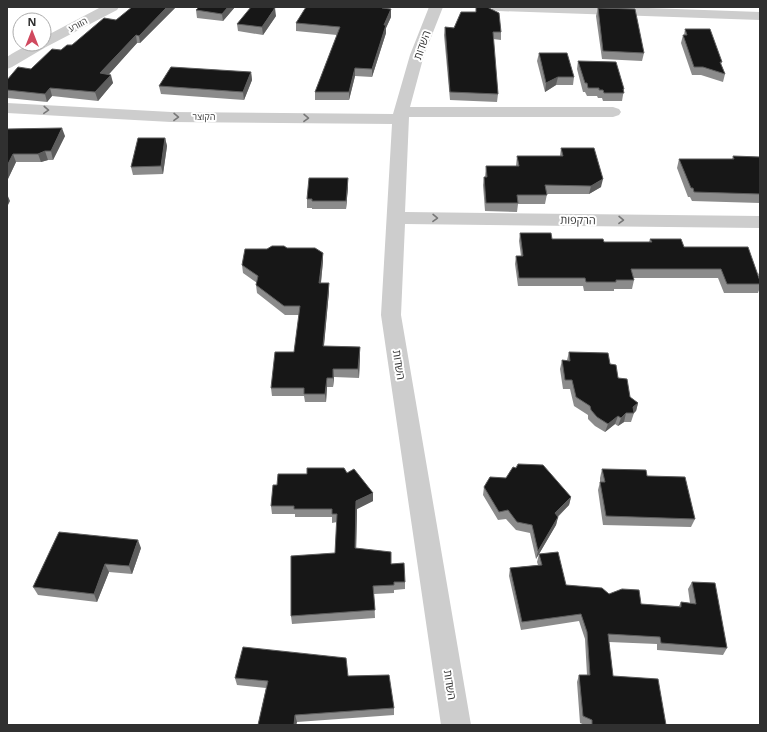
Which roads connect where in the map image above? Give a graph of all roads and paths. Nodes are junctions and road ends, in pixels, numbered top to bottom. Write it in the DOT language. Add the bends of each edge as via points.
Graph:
graph roads {
  1 [pos="112,7"];
  2 [pos="436,7"];
  3 [pos="498,7"];
  4 [pos="760,16"];
  5 [pos="52,38"];
  6 [pos="26,52"];
  7 [pos="7,64"];
  8 [pos="7,108"];
  9 [pos="613,112"];
  10 [pos="401,116"];
  11 [pos="396,218"];
  12 [pos="760,222"];
  13 [pos="456,725"];
  1 -- 5 [label="street, הזורע"];
  2 -- 10 [label="street, השדות" via="417,55"];
  3 -- 4 [label="street"];
  6 -- 7 [label="street, הזורע"];
  8 -- 10 [label="street, הקוצר, one-way" via="171,117"];
  9 -- 10 [label="street, הקוצר"];
  10 -- 11 [label="street, השדות"];
  11 -- 12 [label="street, הרקפות, one-way"];
  11 -- 13 [label="street, השדות" via="391,315"];
}
